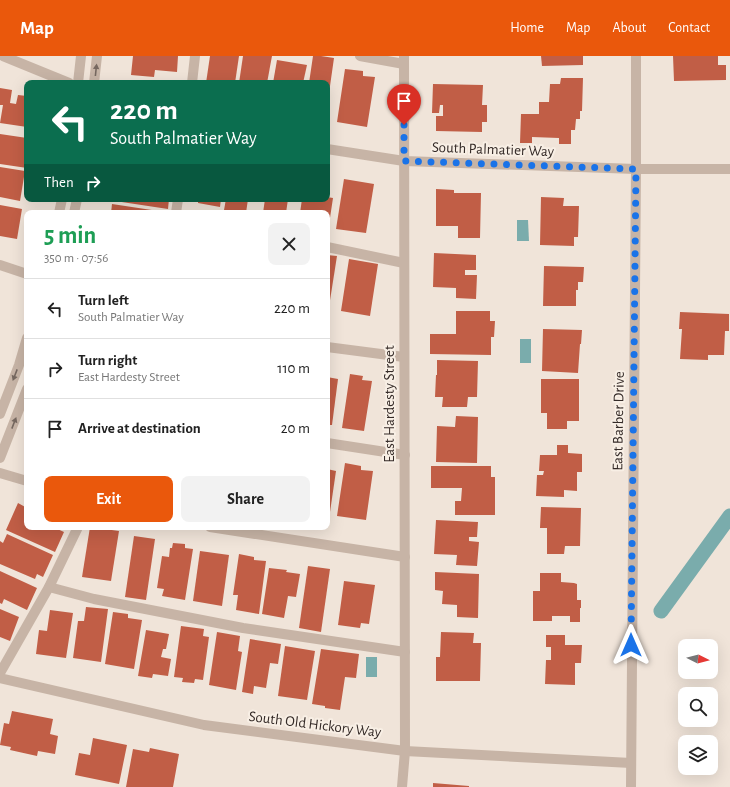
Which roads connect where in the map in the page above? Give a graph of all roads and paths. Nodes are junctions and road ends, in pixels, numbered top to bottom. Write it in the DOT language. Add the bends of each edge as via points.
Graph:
graph roads {
  1 [pos="3,56"];
  2 [pos="81,56"];
  3 [pos="97,56"];
  4 [pos="195,56"];
  5 [pos="360,56"];
  6 [pos="636,56"];
  7 [pos="404,60"];
  8 [pos="62,80"];
  9 [pos="78,80"];
  10 [pos="94,80"];
  11 [pos="192,80"];
  12 [pos="330,149"];
  13 [pos="404,161"];
  14 [pos="636,169"];
  15 [pos="730,169"];
  16 [pos="330,248"];
  17 [pos="404,263"];
  18 [pos="0,265"];
  19 [pos="24,273"];
  20 [pos="330,347"];
  21 [pos="24,348"];
  22 [pos="404,357"];
  23 [pos="24,397"];
  24 [pos="0,414"];
  25 [pos="330,443"];
  26 [pos="405,455"];
  27 [pos="0,458"];
  28 [pos="0,473"];
  29 [pos="24,479"];
  30 [pos="77,530"];
  31 [pos="230,530"];
  32 [pos="405,557"];
  33 [pos="49,587"];
  34 [pos="405,652"];
  35 [pos="0,673"];
  36 [pos="0,678"];
  37 [pos="406,751"];
  38 [pos="631,763"];
  39 [pos="402,787"];
  40 [pos="631,787"];
  1 -- 8 [label="street"];
  2 -- 9 [label="street"];
  10 -- 3 [label="street, one-way"];
  4 -- 11 [label="street"];
  5 -- 7 [label="street"];
  6 -- 14 [label="street, East Barber Drive"];
  7 -- 13 [label="street, East Hardesty Street"];
  12 -- 13 [label="street, South Palmatier Way"];
  13 -- 14 [label="street, South Palmatier Way"];
  13 -- 17 [label="street, East Hardesty Street"];
  14 -- 15 [label="street, South Palmatier Way"];
  14 -- 38 [label="street, East Barber Drive"];
  16 -- 17 [label="street"];
  17 -- 22 [label="street, East Hardesty Street"];
  18 -- 19 [label="street"];
  20 -- 22 [label="street"];
  21 -- 24 [label="street, one-way"];
  22 -- 26 [label="street, East Hardesty Street"];
  27 -- 23 [label="street, one-way"];
  25 -- 26 [label="street"];
  26 -- 32 [label="street, East Hardesty Street"];
  28 -- 29 [label="street"];
  30 -- 33 [label="street"];
  31 -- 32 [label="street"];
  32 -- 34 [label="street, East Hardesty Street"];
  33 -- 34 [label="street" via="94,599 243,628"];
  33 -- 35 [label="street"];
  34 -- 37 [label="street, East Hardesty Street"];
  36 -- 37 [label="street, South Old Hickory Way" via="204,725"];
  37 -- 38 [label="street, South Old Hickory Way"];
  37 -- 39 [label="street, East Hardesty Street"];
  38 -- 40 [label="street, East Barber Drive"];
}
